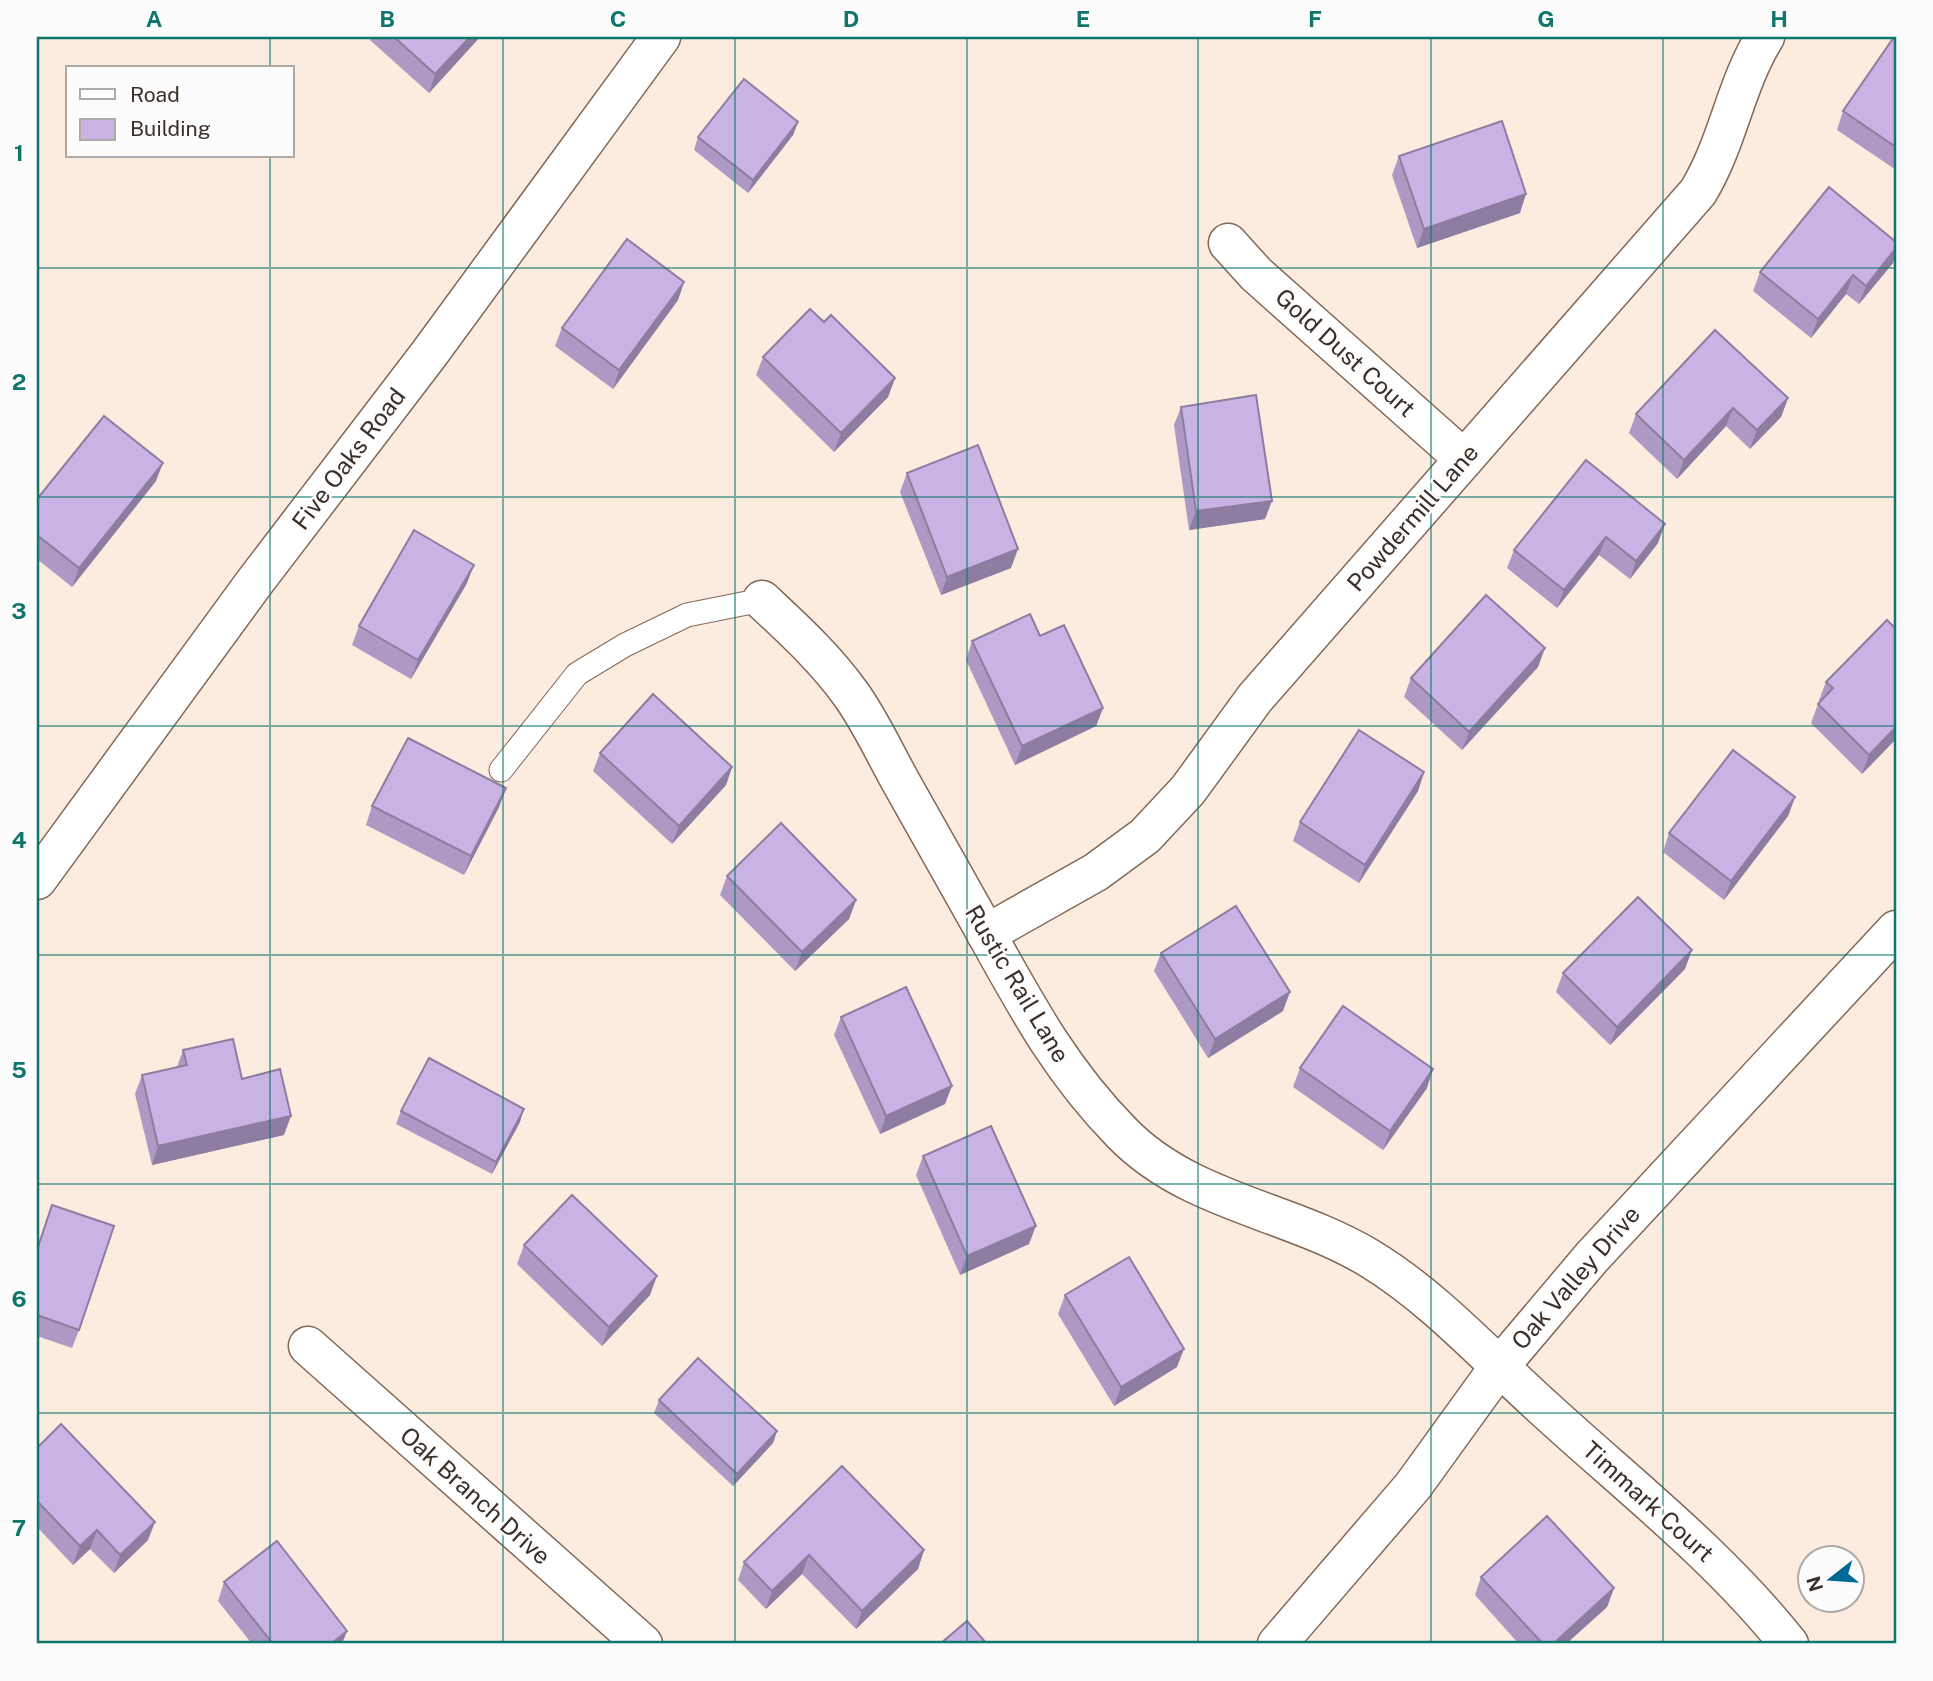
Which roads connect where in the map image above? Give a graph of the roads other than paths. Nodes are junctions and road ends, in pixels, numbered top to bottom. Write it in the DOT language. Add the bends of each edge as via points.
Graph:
graph roads {
  1 [pos="661,37"];
  2 [pos="1765,37"];
  3 [pos="1228,243"];
  4 [pos="1464,460"];
  5 [pos="762,600"];
  6 [pos="501,770"];
  7 [pos="37,880"];
  8 [pos="1896,930"];
  9 [pos="986,934"];
  10 [pos="308,1346"];
  11 [pos="1499,1367"];
  12 [pos="643,1644"];
  13 [pos="1277,1644"];
  14 [pos="1789,1644"];
  1 -- 7 [label="street, Five Oaks Road"];
  2 -- 4 [label="street, Powdermill Lane" via="1752,58 1717,158 1698,192"];
  3 -- 4 [label="street, Gold Dust Court" via="1256,274"];
  4 -- 9 [label="street, Powdermill Lane" via="1255,698 1188,790 1145,836 1096,872"];
  5 -- 6 [label="lane" via="687,615 577,674"];
  5 -- 9 [label="street, Rustic Rail Lane" via="851,693"];
  8 -- 11 [label="street, Oak Valley Drive" via="1693,1145"];
  9 -- 11 [label="street, Rustic Rail Lane" via="1042,1034 1125,1136 1163,1167 1203,1190 1314,1231 1367,1257 1423,1295"];
  10 -- 12 [label="street, Oak Branch Drive"];
  11 -- 13 [label="street, Oak Valley Drive" via="1413,1486"];
  11 -- 14 [label="street, Timmark Court" via="1674,1522 1752,1598"];
}
